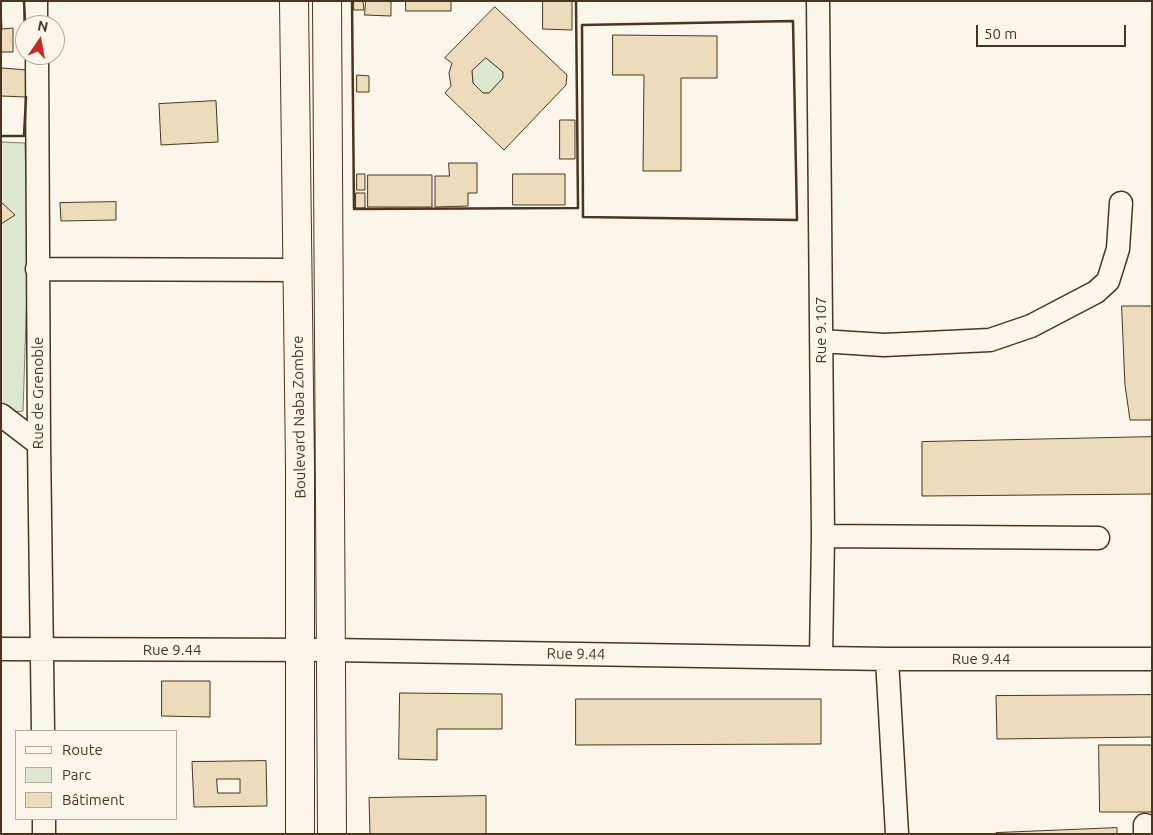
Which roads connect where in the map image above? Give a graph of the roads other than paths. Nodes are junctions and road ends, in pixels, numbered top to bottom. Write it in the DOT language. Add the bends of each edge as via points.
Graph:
graph roads {
  1 [pos="36,1"];
  2 [pos="294,1"];
  3 [pos="327,1"];
  4 [pos="818,1"];
  5 [pos="36,15"];
  6 [pos="37,65"];
  7 [pos="1121,203"];
  8 [pos="37,269"];
  9 [pos="298,270"];
  10 [pos="821,341"];
  11 [pos="1,415"];
  12 [pos="39,444"];
  13 [pos="823,536"];
  14 [pos="1098,538"];
  15 [pos="1,649"];
  16 [pos="43,649"];
  17 [pos="330,650"];
  18 [pos="300,651"];
  19 [pos="821,658"];
  20 [pos="887,659"];
  21 [pos="1152,659"];
  22 [pos="43,730"];
  23 [pos="44,820"];
  24 [pos="44,834"];
  25 [pos="300,834"];
  26 [pos="332,834"];
  27 [pos="897,834"];
  1 -- 5 [label="street"];
  2 -- 9 [label="main road, Boulevard Naba Zombre"];
  3 -- 17 [label="main road, Boulevard Naba Zombre"];
  4 -- 10 [label="street, Rue 9.107"];
  6 -- 8 [label="street, Rue de Grenoble"];
  7 -- 10 [label="street" via="1118,249 1108,281 1096,292 1031,326 990,340 884,344"];
  8 -- 9 [label="street"];
  8 -- 12 [label="street, Rue de Grenoble"];
  9 -- 18 [label="main road, Boulevard Naba Zombre"];
  10 -- 13 [label="street, Rue 9.107"];
  11 -- 12 [label="street"];
  12 -- 16 [label="street, Rue de Grenoble"];
  13 -- 14 [label="street"];
  13 -- 19 [label="street, Rue 9.107"];
  15 -- 16 [label="street, Rue 9.44"];
  16 -- 18 [label="street, Rue 9.44"];
  16 -- 22 [label="street, Rue de Grenoble"];
  17 -- 18 [label="street, Rue 9.44"];
  17 -- 19 [label="street, Rue 9.44"];
  17 -- 26 [label="main road, Boulevard Naba Zombre"];
  18 -- 25 [label="main road, Boulevard Naba Zombre"];
  19 -- 20 [label="street, Rue 9.44"];
  20 -- 21 [label="street, Rue 9.44"];
  20 -- 27 [label="street"];
  23 -- 24 [label="street"];
}
